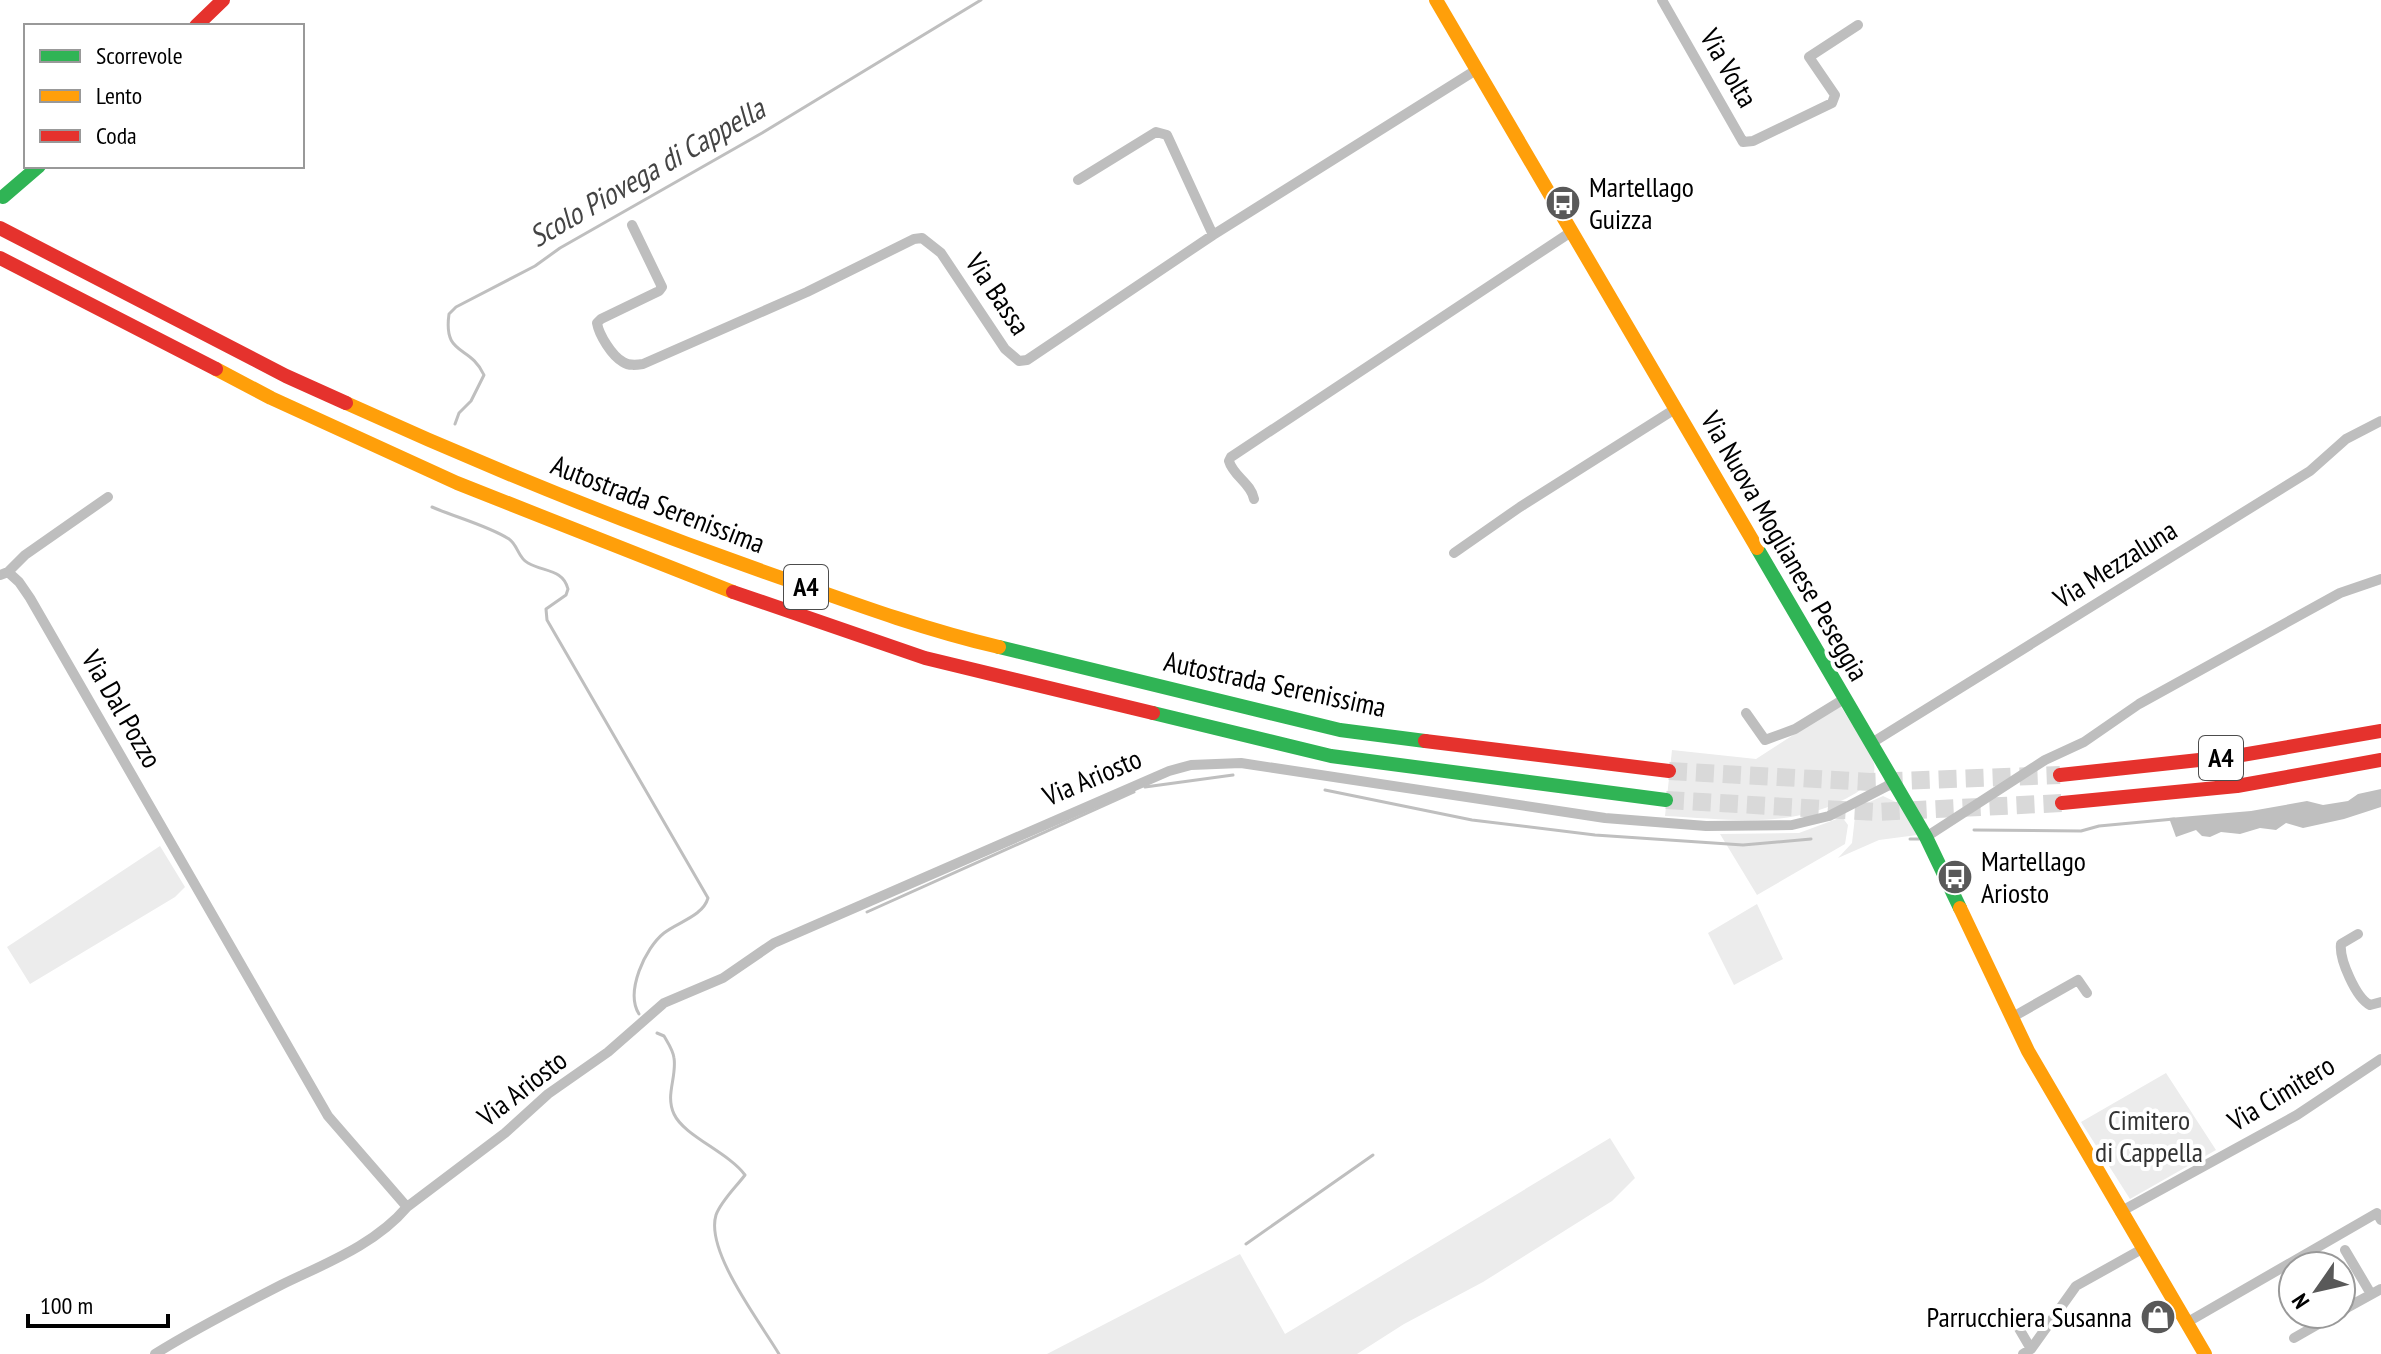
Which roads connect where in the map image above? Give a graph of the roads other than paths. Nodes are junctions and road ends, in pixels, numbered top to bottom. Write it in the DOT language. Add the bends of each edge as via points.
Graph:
graph roads {
  1 [pos="223,0"];
  2 [pos="1436,0"];
  3 [pos="1662,0"];
  4 [pos="198,24"];
  5 [pos="1858,25"];
  6 [pos="1476,70"];
  7 [pos="37,168"];
  8 [pos="1078,180"];
  9 [pos="3,197"];
  10 [pos="632,225"];
  11 [pos="0,228"];
  12 [pos="1571,232"];
  13 [pos="1213,235"];
  14 [pos="0,258"];
  15 [pos="1675,409"];
  16 [pos="2381,421"];
  17 [pos="108,497"];
  18 [pos="1254,499"];
  19 [pos="1454,553"];
  20 [pos="4,574"];
  21 [pos="2381,579"];
  22 [pos="1844,699"];
  23 [pos="1746,713"];
  24 [pos="2381,731"];
  25 [pos="1870,744"];
  26 [pos="2381,760"];
  27 [pos="1669,771"];
  28 [pos="2060,775"];
  29 [pos="1893,783"];
  30 [pos="1666,800"];
  31 [pos="2062,803"];
  32 [pos="1926,837"];
  33 [pos="2358,934"];
  34 [pos="2087,993"];
  35 [pos="2381,1002"];
  36 [pos="2011,1018"];
  37 [pos="2381,1059"];
  38 [pos="407,1207"];
  39 [pos="2120,1212"];
  40 [pos="2381,1220"];
  41 [pos="2142,1249"];
  42 [pos="2317,1250"];
  43 [pos="2357,1266"];
  44 [pos="2277,1273"];
  45 [pos="2376,1292"];
  46 [pos="2357,1302"];
  47 [pos="2014,1320"];
  48 [pos="2186,1323"];
  49 [pos="2307,1330"];
  50 [pos="2294,1338"];
  51 [pos="2027,1352"];
  52 [pos="155,1354"];
  53 [pos="2205,1354"];
  1 -- 4 [label="main road"];
  2 -- 6 [label="main road, Via Nuova Moglianese Peseggia"];
  3 -- 5 [label="street, Via Volta" via="1743,142 1832,103 1835,95 1809,57"];
  6 -- 12 [label="main road, Via Nuova Moglianese Peseggia"];
  6 -- 13 [label="street, Via Bassa"];
  7 -- 9 [label="main road"];
  8 -- 13 [label="street" via="1161,132 1167,135"];
  10 -- 13 [label="street, Via Bassa" via="662,287 597,323 616,355 633,365 922,238 941,253 1005,349 1019,361 1027,360"];
  11 -- 27 [label="main road, Autostrada Serenissima / A4" via="286,376 474,461 697,549 943,634 1340,730"];
  12 -- 15 [label="main road, Via Nuova Moglianese Peseggia"];
  12 -- 18 [label="street" via="1231,457 1231,469"];
  14 -- 30 [label="main road, Autostrada Serenissima / A4" via="271,398 457,483 690,577 925,658 1331,756"];
  15 -- 19 [label="street"];
  15 -- 22 [label="main road, Via Nuova Moglianese Peseggia"];
  16 -- 25 [label="street, Via Mezzaluna" via="2346,439 2310,471"];
  17 -- 20 [label="street"];
  20 -- 38 [label="street, Via Dal Pozzo" via="19,582 30,598 328,1116"];
  21 -- 32 [label="street" via="2340,593 2139,704"];
  22 -- 23 [label="street" via="1795,729 1765,740"];
  22 -- 25 [label="main road, Via Nuova Moglianese Peseggia"];
  24 -- 28 [label="main road, A4" via="2236,756"];
  25 -- 29 [label="main road, Via Nuova Moglianese Peseggia"];
  26 -- 31 [label="main road, A4" via="2237,786"];
  29 -- 32 [label="main road, Via Nuova Moglianese Peseggia"];
  29 -- 38 [label="street, Via Ariosto" via="1829,816 1792,825 1706,826 1605,818 1241,763 1169,771 774,943 723,978 664,1003"];
  32 -- 36 [label="main road, Via Nuova Moglianese Peseggia"];
  33 -- 35 [label="street" via="2345,940 2341,954 2361,999 2370,1005"];
  34 -- 36 [label="street" via="2078,980"];
  36 -- 39 [label="main road, Via Nuova Moglianese Peseggia"];
  37 -- 39 [label="street, Via Cimitero" via="2297,1115"];
  38 -- 52 [label="street, Via Ariosto" via="378,1234"];
  39 -- 41 [label="main road, Via Nuova Moglianese Peseggia"];
  40 -- 42 [label="street" via="2377,1213"];
  41 -- 48 [label="main road, Via Nuova Moglianese Peseggia"];
  41 -- 51 [label="street" via="2076,1286"];
  43 -- 45 [label="street"];
  44 -- 48 [label="street"];
  45 -- 46 [label="street"];
  47 -- 51 [label="street"];
  48 -- 53 [label="main road, Via Nuova Moglianese Peseggia"];
  49 -- 50 [label="street"];
}
